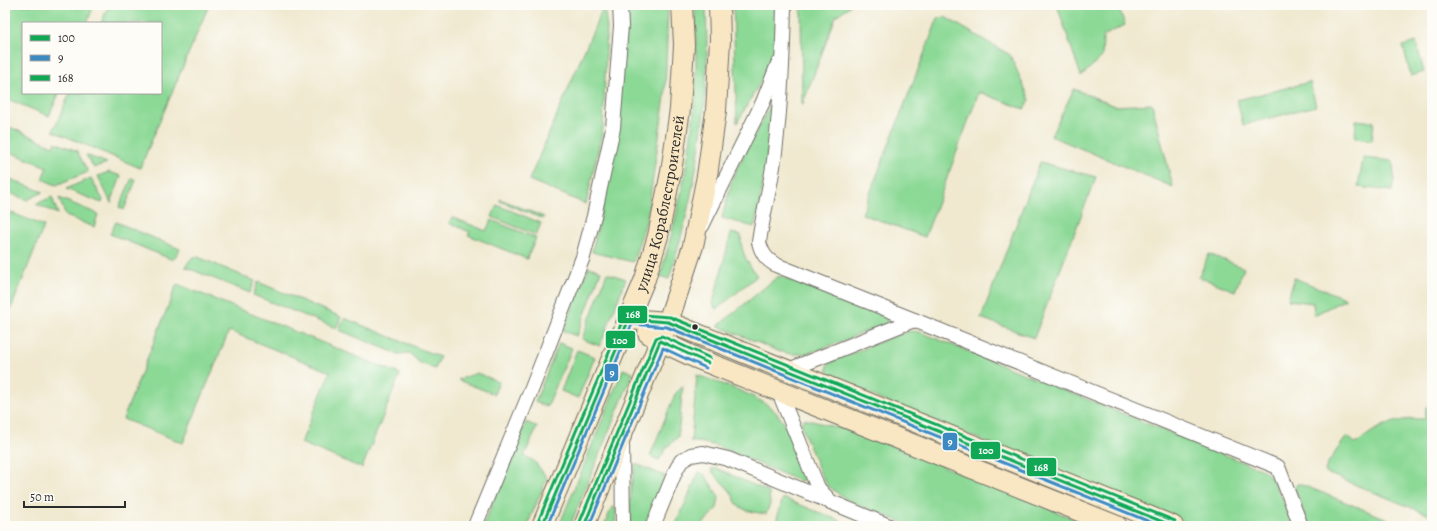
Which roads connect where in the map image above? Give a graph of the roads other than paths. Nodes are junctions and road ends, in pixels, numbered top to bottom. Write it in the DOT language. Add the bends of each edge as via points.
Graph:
graph roads {
  1 [pos="620,5"];
  2 [pos="682,5"];
  3 [pos="719,5"];
  4 [pos="784,5"];
  5 [pos="783,50"];
  6 [pos="693,246"];
  7 [pos="629,319"];
  8 [pos="914,320"];
  9 [pos="668,322"];
  10 [pos="660,341"];
  11 [pos="786,371"];
  12 [pos="779,392"];
  13 [pos="622,432"];
  14 [pos="831,502"];
  15 [pos="475,526"];
  16 [pos="542,526"];
  17 [pos="584,526"];
  18 [pos="623,526"];
  19 [pos="653,526"];
  20 [pos="889,526"];
  21 [pos="1117,526"];
  22 [pos="1173,526"];
  23 [pos="1301,526"];
  1 -- 15 [label="street" via="621,26 613,128 583,257"];
  2 -- 7 [label="main road, улица Кораблестроителей" via="684,44 680,109 671,172 652,259"];
  3 -- 6 [label="main road" via="716,111 707,176"];
  4 -- 5 [label="street"];
  5 -- 6 [label="street" via="763,102"];
  5 -- 8 [label="street" via="775,153 759,242 762,253 776,265"];
  6 -- 9 [label="main road"];
  7 -- 9 [label="main road"];
  7 -- 10 [label="main road"];
  7 -- 16 [label="main road, улица Кораблестроителей"];
  8 -- 11 [label="street"];
  8 -- 23 [label="street" via="1278,467"];
  9 -- 10 [label="main road"];
  9 -- 11 [label="main road"];
  10 -- 12 [label="main road"];
  10 -- 13 [label="main road"];
  11 -- 22 [label="main road"];
  12 -- 14 [label="street" via="818,488"];
  12 -- 21 [label="main road"];
  13 -- 17 [label="main road"];
  13 -- 18 [label="street"];
  14 -- 19 [label="street" via="728,459 703,453 681,460"];
  14 -- 20 [label="street"];
}
